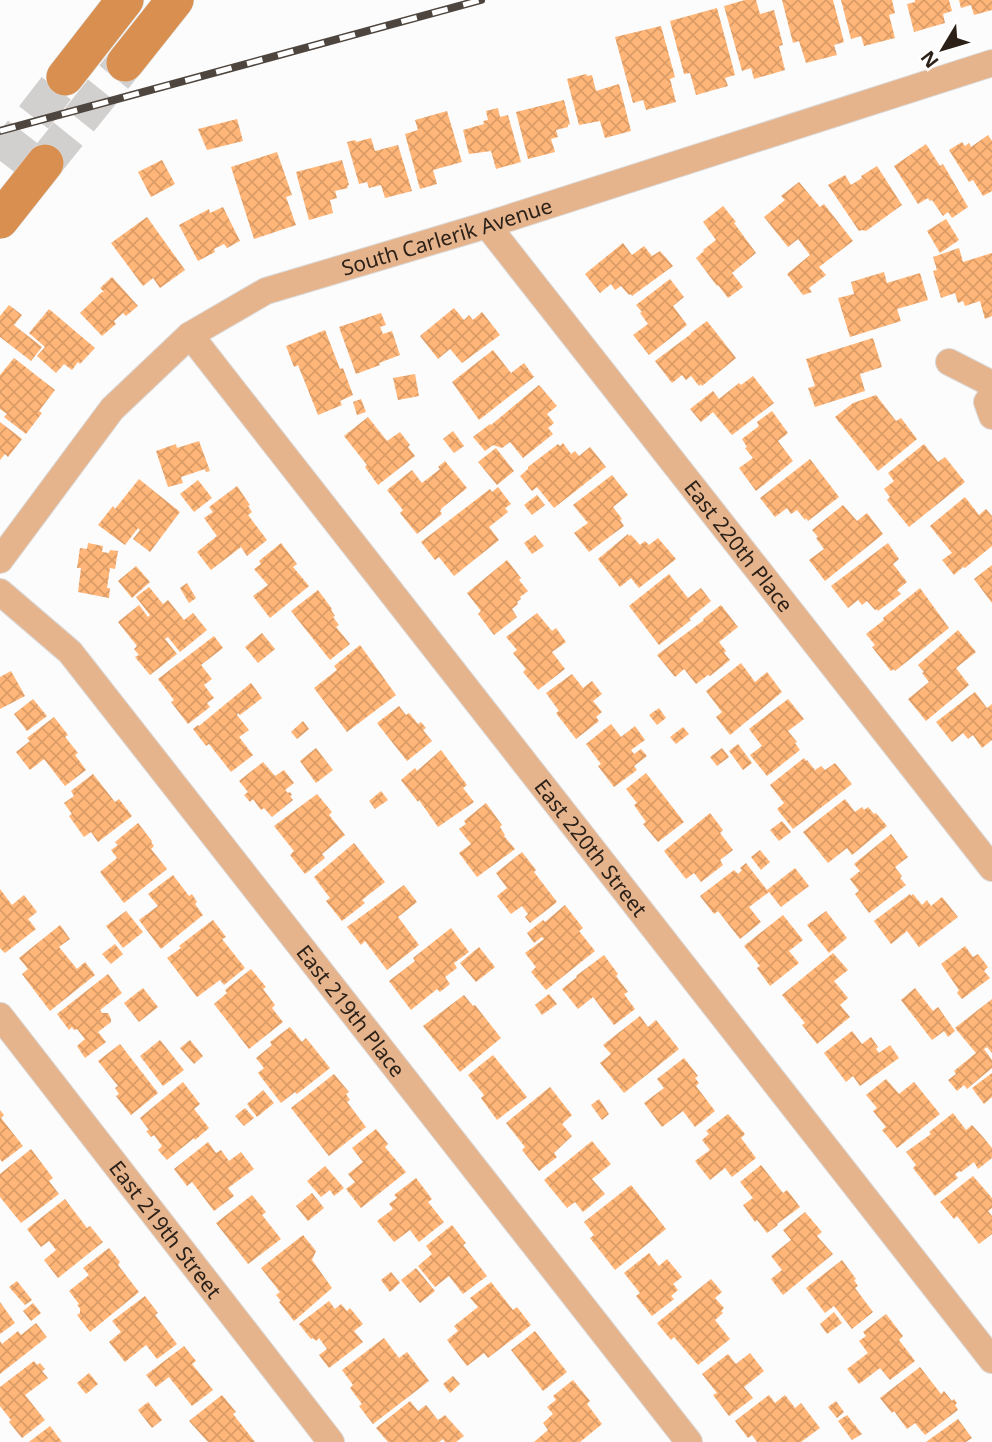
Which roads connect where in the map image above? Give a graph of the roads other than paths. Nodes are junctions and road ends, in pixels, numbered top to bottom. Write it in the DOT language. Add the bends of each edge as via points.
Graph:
graph roads {
  1 [pos="125,0"];
  2 [pos="175,0"];
  3 [pos="124,63"];
  4 [pos="992,63"];
  5 [pos="65,77"];
  6 [pos="45,163"];
  7 [pos="0,220"];
  8 [pos="487,225"];
  9 [pos="190,335"];
  10 [pos="949,362"];
  11 [pos="992,384"];
  12 [pos="992,395"];
  13 [pos="992,416"];
  14 [pos="0,560"];
  15 [pos="0,592"];
  16 [pos="992,868"];
  17 [pos="0,1016"];
  18 [pos="992,1360"];
  19 [pos="331,1442"];
  20 [pos="689,1442"];
  1 -- 5 [label="main road"];
  2 -- 3 [label="main road"];
  4 -- 8 [label="street, South Carlerik Avenue"];
  6 -- 7 [label="main road"];
  8 -- 9 [label="street, South Carlerik Avenue" via="266,291"];
  8 -- 16 [label="street, East 220th Place"];
  9 -- 14 [label="street, South Carlerik Avenue" via="112,409"];
  9 -- 18 [label="street, East 220th Street"];
  10 -- 11 [label="street"];
  12 -- 13 [label="street" via="987,402"];
  15 -- 20 [label="street, East 219th Place" via="70,652"];
  17 -- 19 [label="street, East 219th Street"];
}
